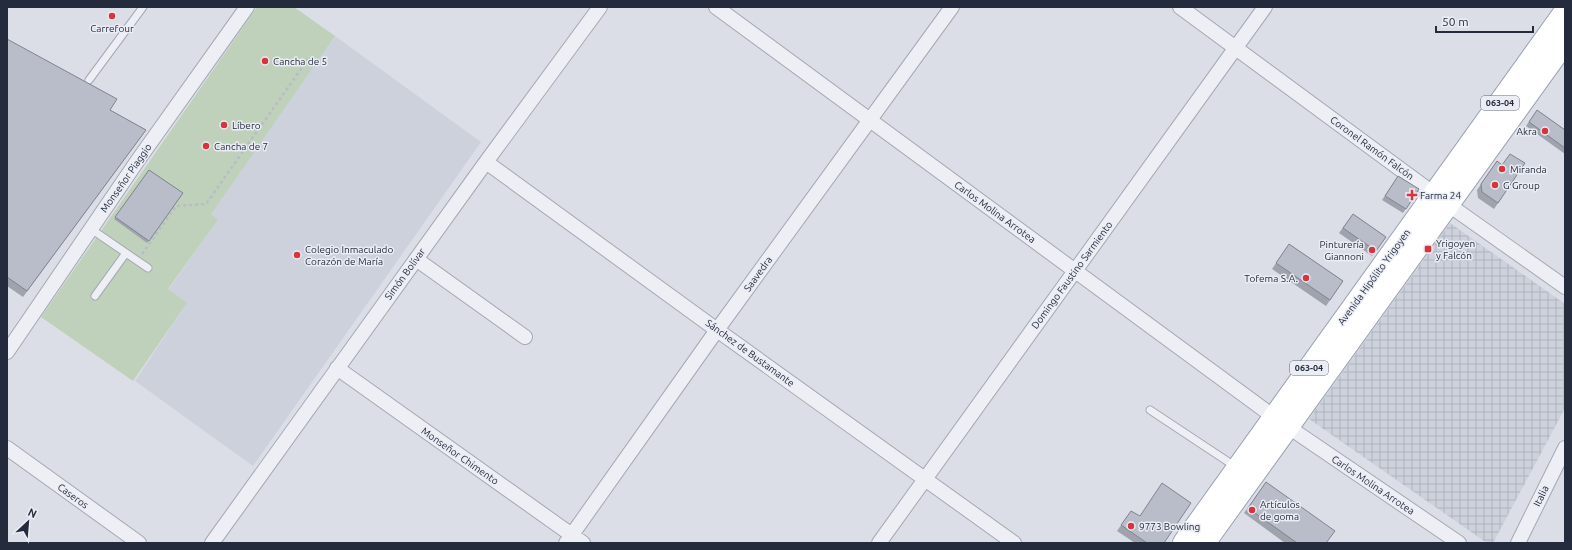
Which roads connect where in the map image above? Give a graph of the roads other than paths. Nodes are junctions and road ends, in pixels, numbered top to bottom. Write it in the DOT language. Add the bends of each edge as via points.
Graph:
graph roads {
  1 [pos="143,7"];
  2 [pos="247,7"];
  3 [pos="600,7"];
  4 [pos="716,7"];
  5 [pos="952,7"];
  6 [pos="1180,7"];
  7 [pos="1265,7"];
  8 [pos="1565,12"];
  9 [pos="1565,42"];
  10 [pos="1236,47"];
  11 [pos="89,80"];
  12 [pos="870,121"];
  13 [pos="486,162"];
  14 [pos="1441,199"];
  15 [pos="91,229"];
  16 [pos="126,253"];
  17 [pos="416,259"];
  18 [pos="148,268"];
  19 [pos="1075,271"];
  20 [pos="1565,287"];
  21 [pos="95,296"];
  22 [pos="717,330"];
  23 [pos="525,337"];
  24 [pos="7,352"];
  25 [pos="337,368"];
  26 [pos="1150,410"];
  27 [pos="1281,422"];
  28 [pos="7,448"];
  29 [pos="1565,448"];
  30 [pos="1238,469"];
  31 [pos="925,480"];
  32 [pos="574,540"];
  33 [pos="139,543"];
  34 [pos="212,543"];
  35 [pos="880,543"];
  36 [pos="1014,543"];
  37 [pos="1184,543"];
  38 [pos="1204,543"];
  39 [pos="1459,543"];
  40 [pos="1518,543"];
  1 -- 11 [label="lane"];
  2 -- 15 [label="street, Monseñor Piaggio"];
  3 -- 13 [label="street, Simón Bolívar"];
  4 -- 12 [label="street, Carlos Molina Arrotea"];
  5 -- 12 [label="street, Saavedra"];
  6 -- 10 [label="street, Coronel Ramón Falcón"];
  7 -- 10 [label="street, Domingo Faustino Sarmiento"];
  8 -- 14 [label="main road, Avenida Hipólito Yrigoyen / 063-04"];
  9 -- 14 [label="main road, Avenida Hipólito Yrigoyen / 063-04"];
  10 -- 14 [label="street, Coronel Ramón Falcón"];
  10 -- 19 [label="street, Domingo Faustino Sarmiento"];
  12 -- 19 [label="street, Carlos Molina Arrotea"];
  12 -- 22 [label="street, Saavedra"];
  13 -- 17 [label="street, Simón Bolívar"];
  13 -- 22 [label="street, Sánchez de Bustamante"];
  14 -- 20 [label="street, Coronel Ramón Falcón"];
  14 -- 27 [label="main road, Avenida Hipólito Yrigoyen / 063-04"];
  15 -- 16 [label="lane"];
  15 -- 24 [label="street, Monseñor Piaggio"];
  16 -- 18 [label="lane"];
  16 -- 21 [label="lane"];
  17 -- 23 [label="street"];
  17 -- 25 [label="street, Simón Bolívar"];
  19 -- 27 [label="street, Carlos Molina Arrotea"];
  19 -- 31 [label="street, Domingo Faustino Sarmiento"];
  22 -- 31 [label="street, Sánchez de Bustamante"];
  22 -- 32 [label="street, Saavedra"];
  25 -- 32 [label="street, Monseñor Chimento"];
  25 -- 34 [label="street, Simón Bolívar"];
  26 -- 30 [label="lane"];
  27 -- 30 [label="main road, Avenida Hipólito Yrigoyen / 063-04"];
  27 -- 38 [label="main road, Avenida Hipólito Yrigoyen / 063-04"];
  27 -- 39 [label="street, Carlos Molina Arrotea"];
  28 -- 33 [label="street, Caseros"];
  29 -- 40 [label="street, Italia"];
  30 -- 37 [label="main road, Avenida Hipólito Yrigoyen / 063-04"];
  31 -- 35 [label="street, Domingo Faustino Sarmiento"];
  31 -- 36 [label="street, Sánchez de Bustamante"];
}
